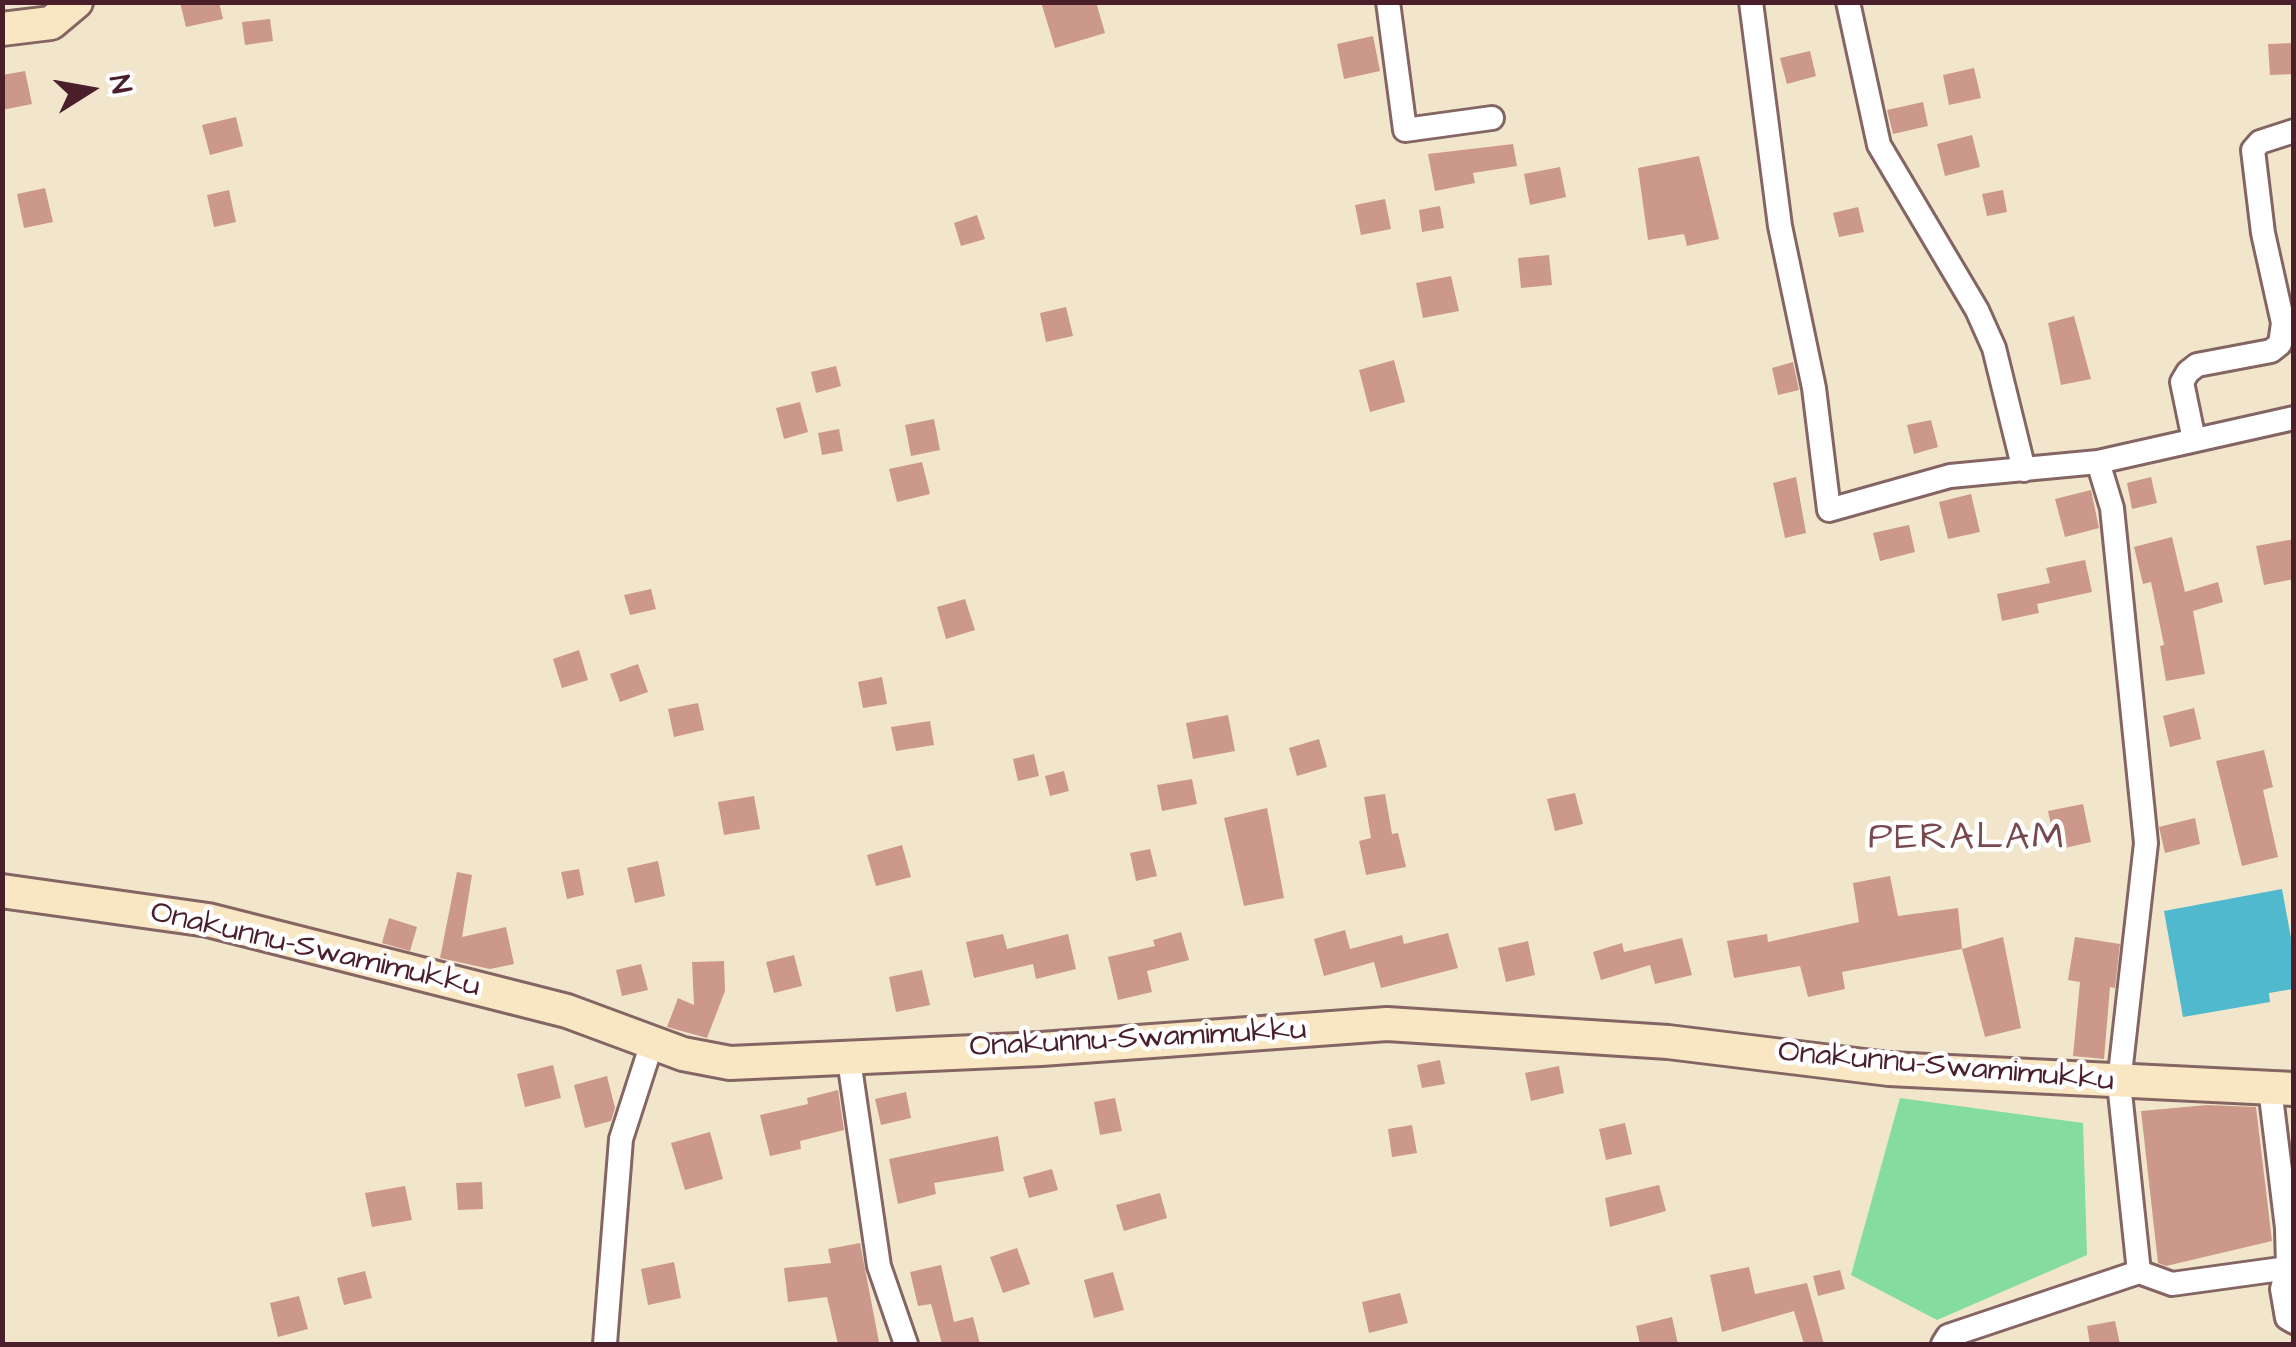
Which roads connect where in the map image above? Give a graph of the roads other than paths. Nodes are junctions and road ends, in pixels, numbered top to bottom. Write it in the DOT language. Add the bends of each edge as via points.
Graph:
graph roads {
  1 [pos="76,2"];
  2 [pos="1388,2"];
  3 [pos="1752,2"];
  4 [pos="1848,2"];
  5 [pos="2,30"];
  6 [pos="1492,118"];
  7 [pos="2294,131"];
  8 [pos="2294,418"];
  9 [pos="2194,440"];
  10 [pos="2098,462"];
  11 [pos="2024,470"];
  12 [pos="2,891"];
  13 [pos="652,1043"];
  14 [pos="848,1060"];
  15 [pos="2119,1084"];
  16 [pos="2282,1088"];
  17 [pos="2288,1268"];
  18 [pos="2139,1272"];
  19 [pos="2294,1322"];
  20 [pos="605,1344"];
  21 [pos="906,1344"];
  22 [pos="1943,1344"];
  1 -- 5 [label="street" via="51,22"];
  2 -- 6 [label="street" via="1405,130"];
  3 -- 11 [label="street" via="1780,226 1814,388 1829,510 1950,476"];
  4 -- 11 [label="street" via="1879,145 1982,322"];
  7 -- 9 [label="street" via="2253,150 2283,324 2280,344 2188,372 2182,382"];
  8 -- 9 [label="street"];
  9 -- 10 [label="street"];
  10 -- 11 [label="street"];
  10 -- 15 [label="street" via="2112,508 2146,842"];
  12 -- 13 [label="street, Onakunnu-Swamimukku" via="208,920 550,1006"];
  13 -- 14 [label="street, Onakunnu-Swamimukku" via="730,1063"];
  13 -- 20 [label="street" via="621,1139"];
  14 -- 15 [label="street, Onakunnu-Swamimukku" via="1387,1024 1668,1042 1889,1069"];
  14 -- 21 [label="street" via="879,1266"];
  15 -- 16 [label="street, Onakunnu-Swamimukku"];
  15 -- 18 [label="street"];
  16 -- 17 [label="street"];
  17 -- 18 [label="street" via="2172,1284"];
  17 -- 19 [label="street" via="2282,1289 2287,1318"];
  18 -- 22 [label="street" via="1948,1336"];
}
